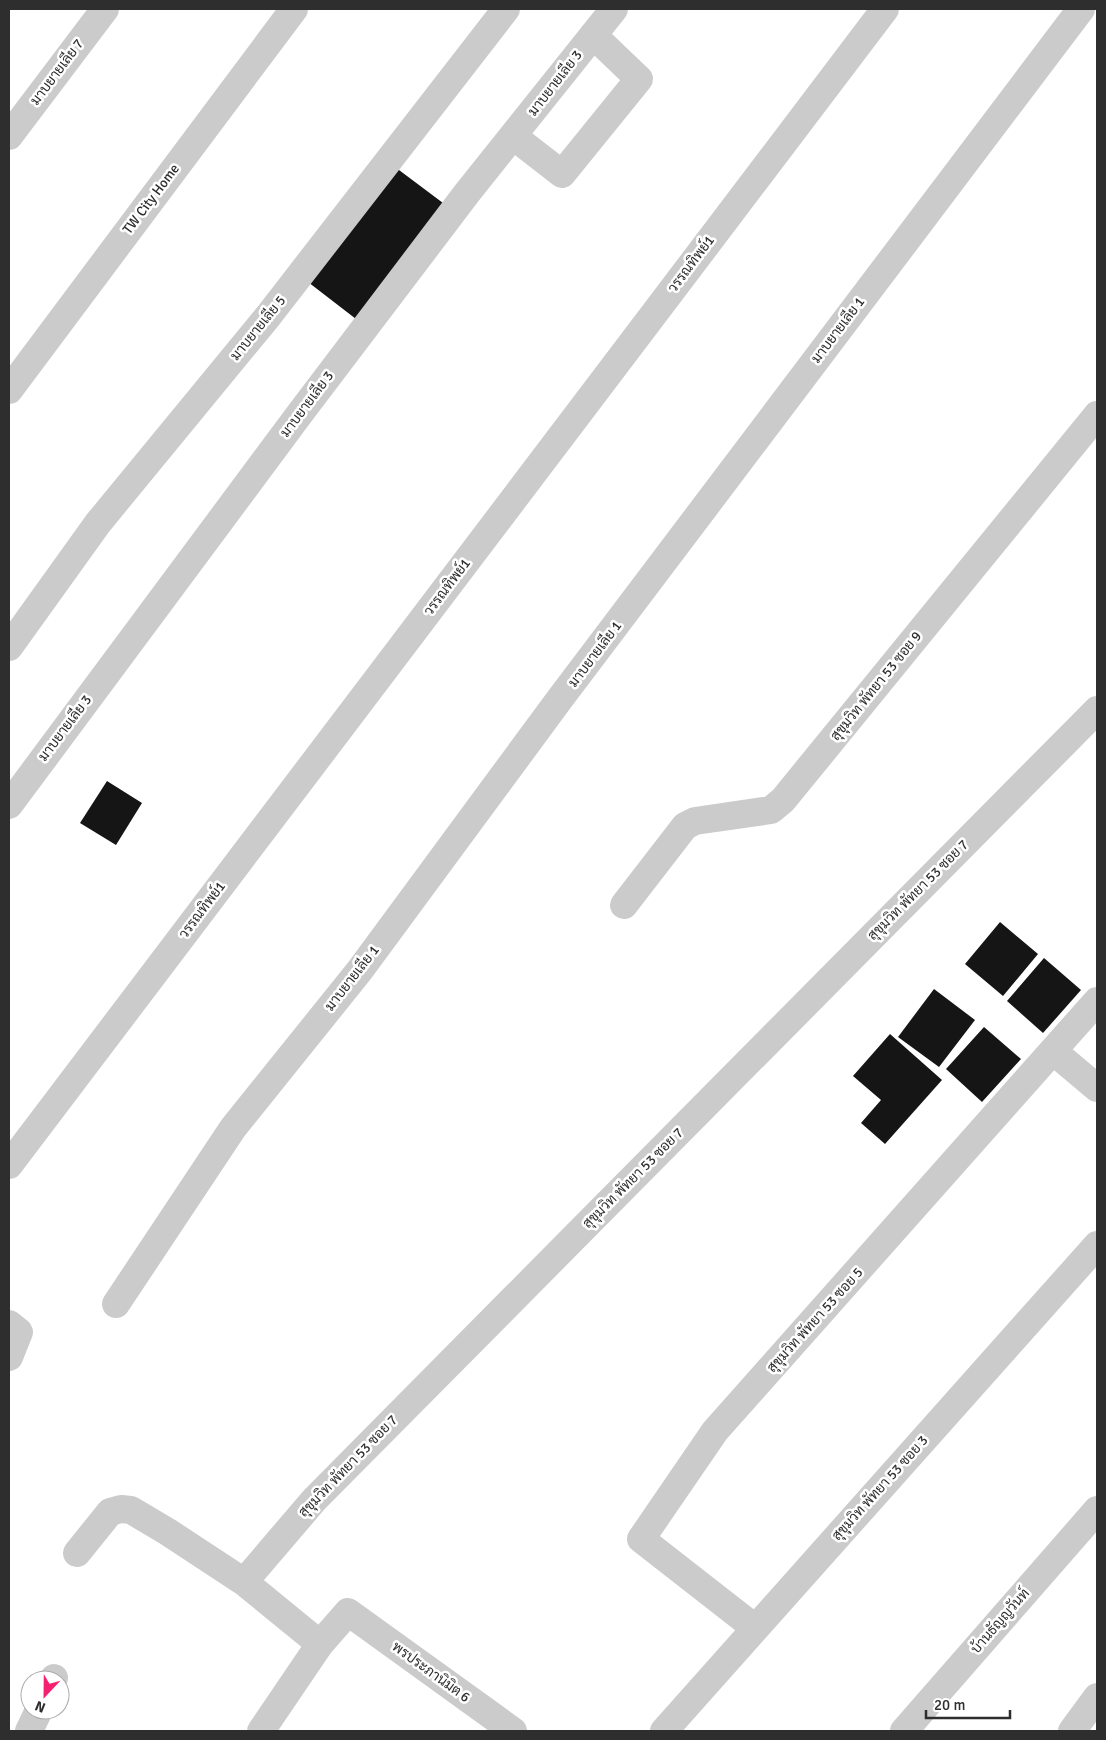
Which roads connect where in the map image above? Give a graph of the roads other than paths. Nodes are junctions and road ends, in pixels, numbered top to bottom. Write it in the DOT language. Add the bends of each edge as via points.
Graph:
graph roads {
  1 [pos="105,9"];
  2 [pos="294,9"];
  3 [pos="506,9"];
  4 [pos="614,9"];
  5 [pos="885,9"];
  6 [pos="1081,9"];
  7 [pos="593,35"];
  8 [pos="9,136"];
  9 [pos="513,136"];
  10 [pos="9,390"];
  11 [pos="1097,415"];
  12 [pos="9,647"];
  13 [pos="1097,710"];
  14 [pos="9,804"];
  15 [pos="624,905"];
  16 [pos="1097,1001"];
  17 [pos="1053,1052"];
  18 [pos="1097,1088"];
  19 [pos="9,1165"];
  20 [pos="1097,1245"];
  21 [pos="116,1304"];
  22 [pos="14,1328"];
  23 [pos="9,1357"];
  24 [pos="1097,1510"];
  25 [pos="77,1553"];
  26 [pos="244,1582"];
  27 [pos="755,1628"];
  28 [pos="320,1644"];
  29 [pos="1097,1697"];
  30 [pos="261,1731"];
  31 [pos="513,1731"];
  32 [pos="664,1731"];
  33 [pos="904,1731"];
  34 [pos="1072,1731"];
  1 -- 8 [label="street, มาบยายเลีย 7"];
  2 -- 10 [label="street, TW City Home"];
  3 -- 12 [label="street, มาบยายเลีย 5" via="269,315 98,524"];
  4 -- 7 [label="street, มาบยายเลีย 3"];
  5 -- 19 [label="street, วรรณทิพย์1"];
  6 -- 21 [label="street, มาบยายเลีย 1" via="360,970 233,1128"];
  7 -- 9 [label="street, มาบยายเลีย 3"];
  7 -- 9 [label="street" via="639,79 562,174"];
  9 -- 14 [label="street, มาบยายเลีย 3" via="298,416"];
  11 -- 15 [label="street, สุขุมวิท พัทยา 53 ซอย 9" via="783,800 771,810 695,821 685,826"];
  13 -- 26 [label="street, สุขุมวิท พัทยา 53 ซอย 7" via="314,1500"];
  16 -- 17 [label="street, สุขุมวิท พัทยา 53 ซอย 5"];
  17 -- 18 [label="street"];
  17 -- 27 [label="street, สุขุมวิท พัทยา 53 ซอย 5" via="715,1432 641,1538"];
  20 -- 27 [label="street, สุขุมวิท พัทยา 53 ซอย 3"];
  22 -- 23 [label="street"];
  24 -- 33 [label="street, บ้านธัญญวันท์"];
  25 -- 26 [label="street" via="110,1512 131,1510"];
  26 -- 28 [label="street"];
  27 -- 32 [label="street, สุขุมวิท พัทยา 53 ซอย 3"];
  28 -- 30 [label="street"];
  28 -- 31 [label="street, พรประภานิมิต 6" via="348,1612"];
  29 -- 34 [label="street"];
}
